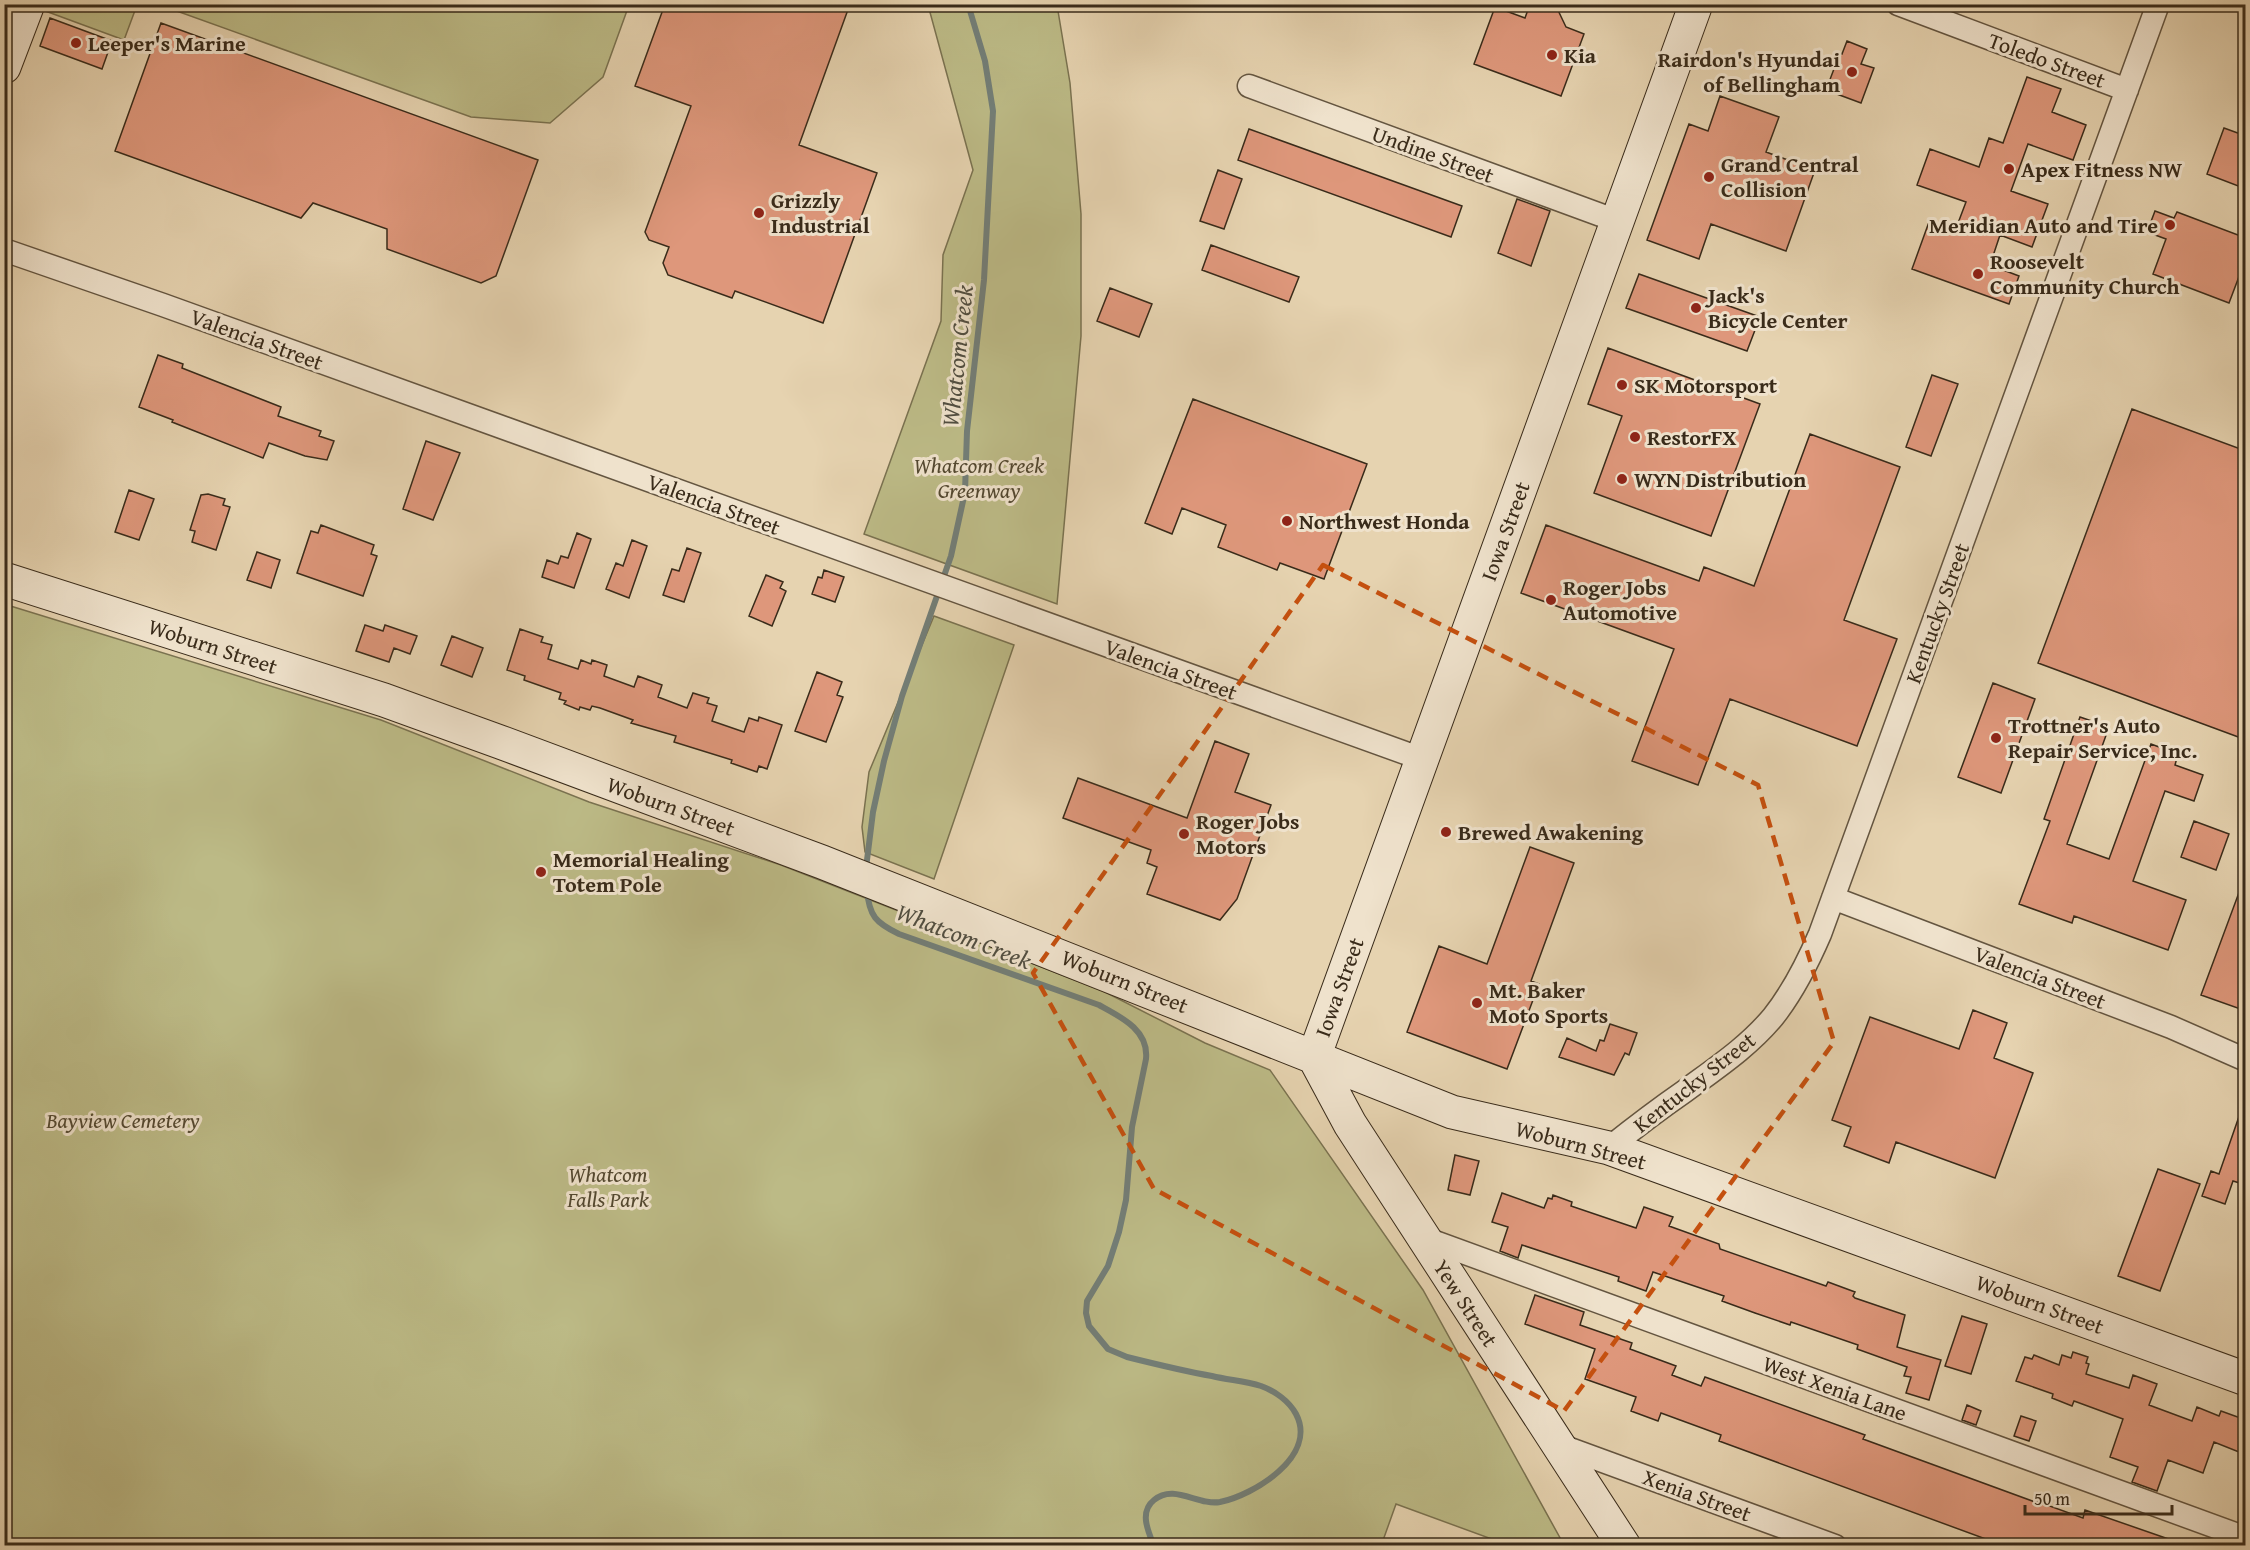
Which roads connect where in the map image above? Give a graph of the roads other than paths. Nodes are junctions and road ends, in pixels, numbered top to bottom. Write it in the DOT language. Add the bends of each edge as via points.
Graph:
graph roads {
  1 [pos="28,4"];
  2 [pos="1696,4"];
  3 [pos="1899,4"];
  4 [pos="2158,4"];
  5 [pos="4,67"];
  6 [pos="1249,86"];
  7 [pos="2127,90"];
  8 [pos="1617,221"];
  9 [pos="4,250"];
  10 [pos="4,579"];
  11 [pos="1422,759"];
  12 [pos="1833,898"];
  13 [pos="1314,1057"];
  14 [pos="2246,1060"];
  15 [pos="1609,1148"];
  16 [pos="1424,1238"];
  17 [pos="2246,1379"];
  18 [pos="1559,1445"];
  19 [pos="2246,1538"];
  20 [pos="1624,1545"];
  21 [pos="1835,1545"];
  1 -- 5 [label="main road"];
  2 -- 8 [label="main road, Iowa Street"];
  3 -- 7 [label="street, Toledo Street"];
  4 -- 7 [label="street, Kentucky Street"];
  6 -- 8 [label="street, Undine Street"];
  7 -- 12 [label="street, Kentucky Street"];
  8 -- 11 [label="main road, Iowa Street"];
  9 -- 11 [label="street, Valencia Street"];
  10 -- 13 [label="main road, Woburn Street" via="384,700 921,900"];
  11 -- 13 [label="main road, Iowa Street"];
  12 -- 14 [label="street, Valencia Street" via="2171,1027"];
  12 -- 15 [label="street, Kentucky Street" via="1806,965 1772,1018 1724,1063"];
  13 -- 15 [label="main road, Woburn Street" via="1452,1112"];
  13 -- 16 [label="main road, Yew Street" via="1350,1124"];
  15 -- 17 [label="main road, Woburn Street"];
  16 -- 18 [label="main road, Yew Street"];
  16 -- 19 [label="street, West Xenia Lane"];
  18 -- 20 [label="main road, Yew Street"];
  18 -- 21 [label="street, Xenia Street"];
}
